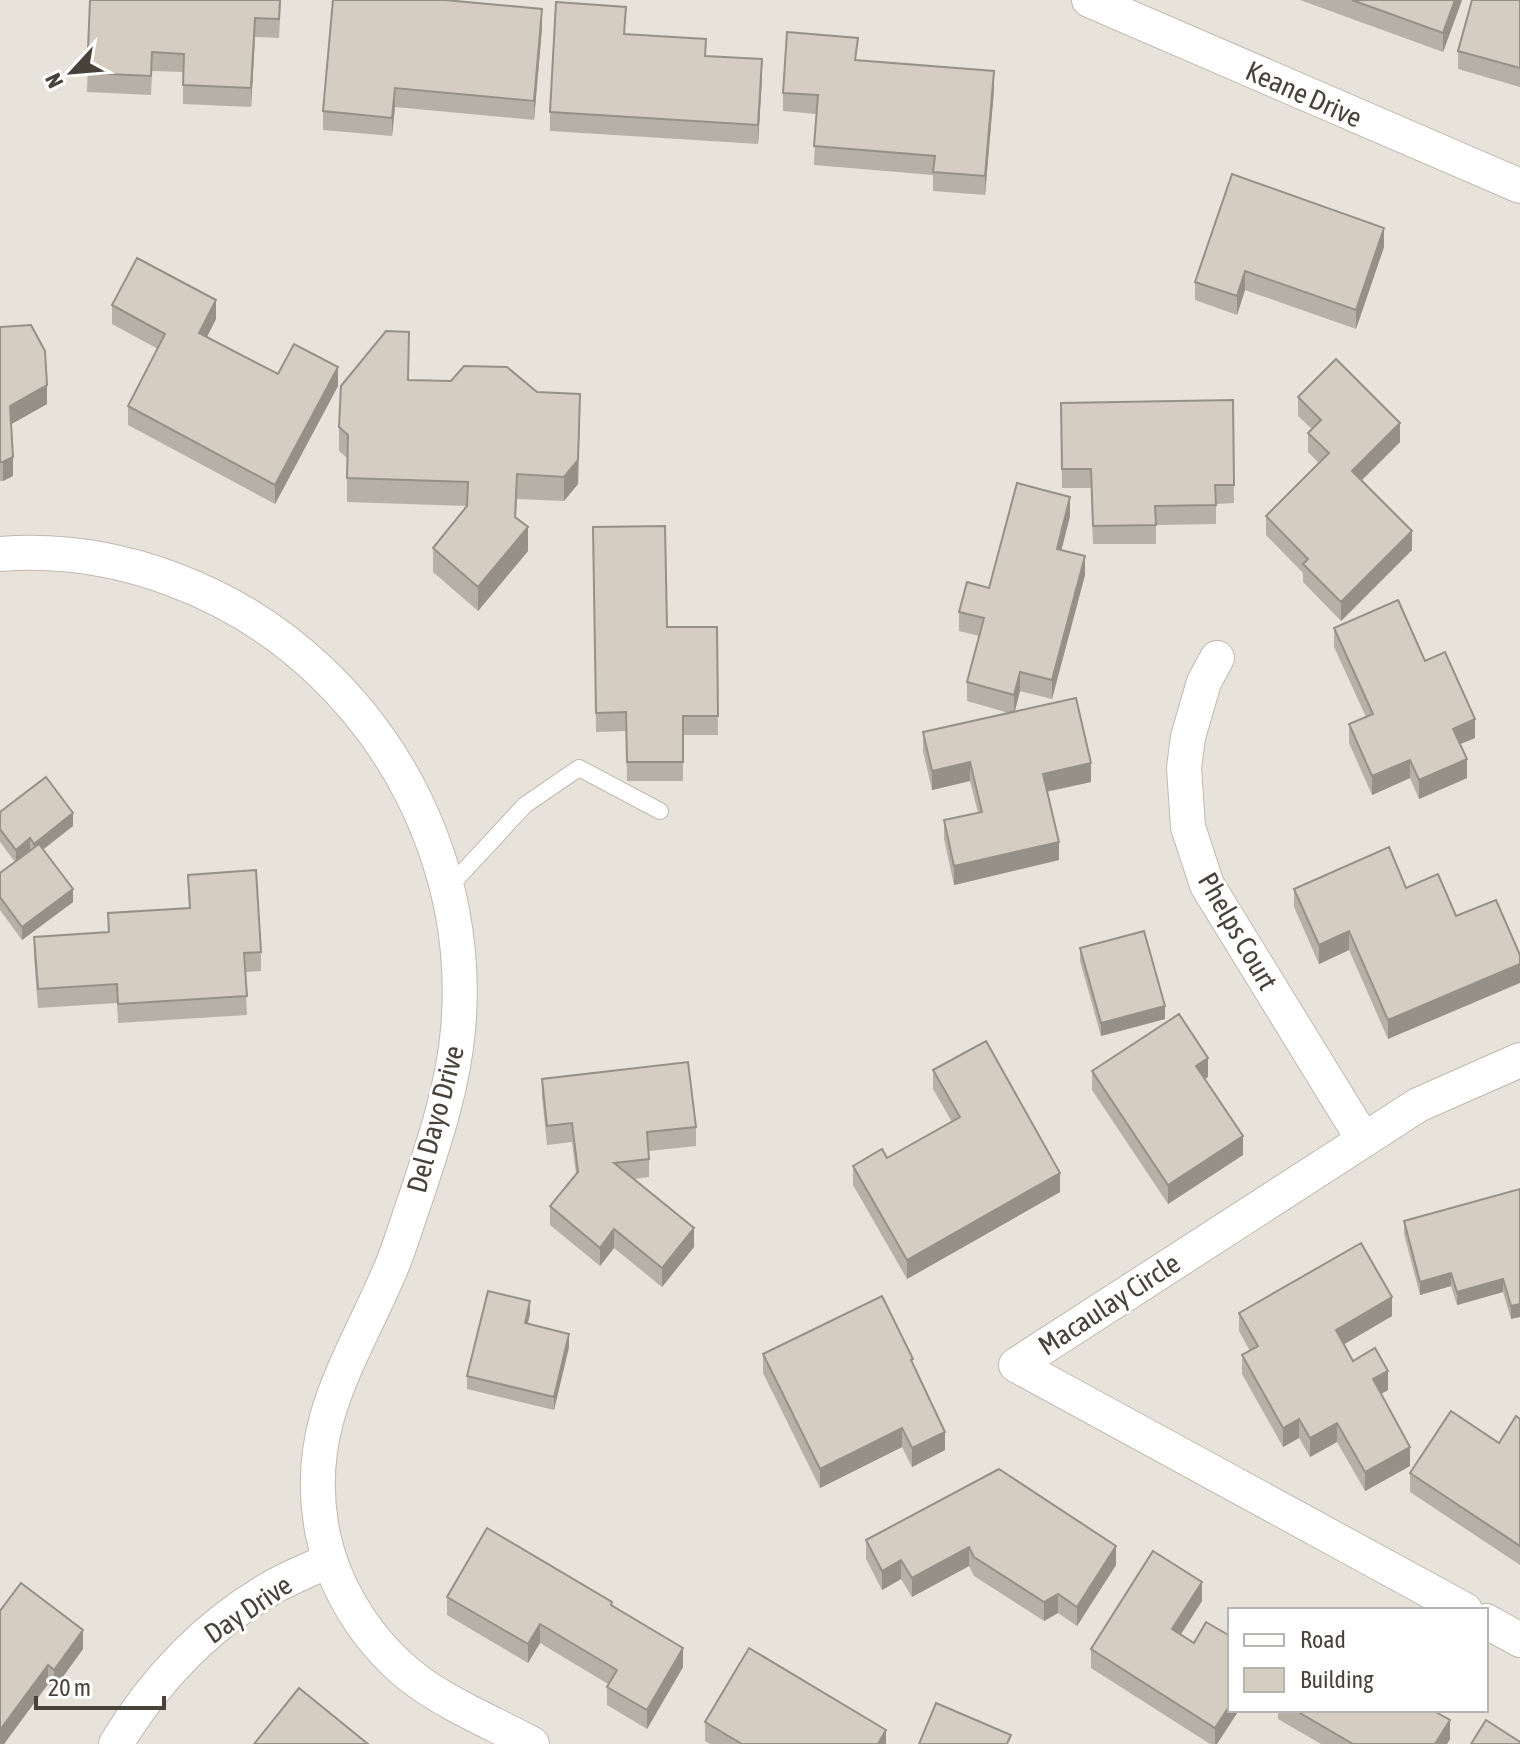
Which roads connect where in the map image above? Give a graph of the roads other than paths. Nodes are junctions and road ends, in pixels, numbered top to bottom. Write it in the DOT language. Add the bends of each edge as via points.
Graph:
graph roads {
  1 [pos="1089,0"];
  2 [pos="1520,186"];
  3 [pos="0,554"];
  4 [pos="1217,658"];
  5 [pos="660,811"];
  6 [pos="447,889"];
  7 [pos="1520,1060"];
  8 [pos="1363,1139"];
  9 [pos="330,1560"];
  10 [pos="1461,1608"];
  11 [pos="1488,1622"];
  12 [pos="1520,1640"];
  13 [pos="116,1744"];
  14 [pos="532,1744"];
  1 -- 2 [label="street, Keane Drive"];
  3 -- 6 [label="street, Del Dayo Drive" via="80,556 140,568 197,588 251,616 301,652 383,741 414,794"];
  4 -- 8 [label="street, Phelps Court" via="1188,737 1188,827 1207,885"];
  5 -- 6 [label="lane" via="579,768 525,805"];
  6 -- 9 [label="street, Del Dayo Drive" via="460,970 454,1060 433,1148 390,1271 328,1409 317,1483"];
  7 -- 8 [label="street, Macaulay Circle" via="1418,1105"];
  8 -- 10 [label="street, Macaulay Circle" via="1016,1365"];
  9 -- 13 [label="street, Day Drive" via="273,1587 221,1622 175,1663 135,1711"];
  9 -- 14 [label="street, Del Dayo Drive" via="358,1619 398,1665 422,1684"];
  11 -- 12 [label="street"];
}
